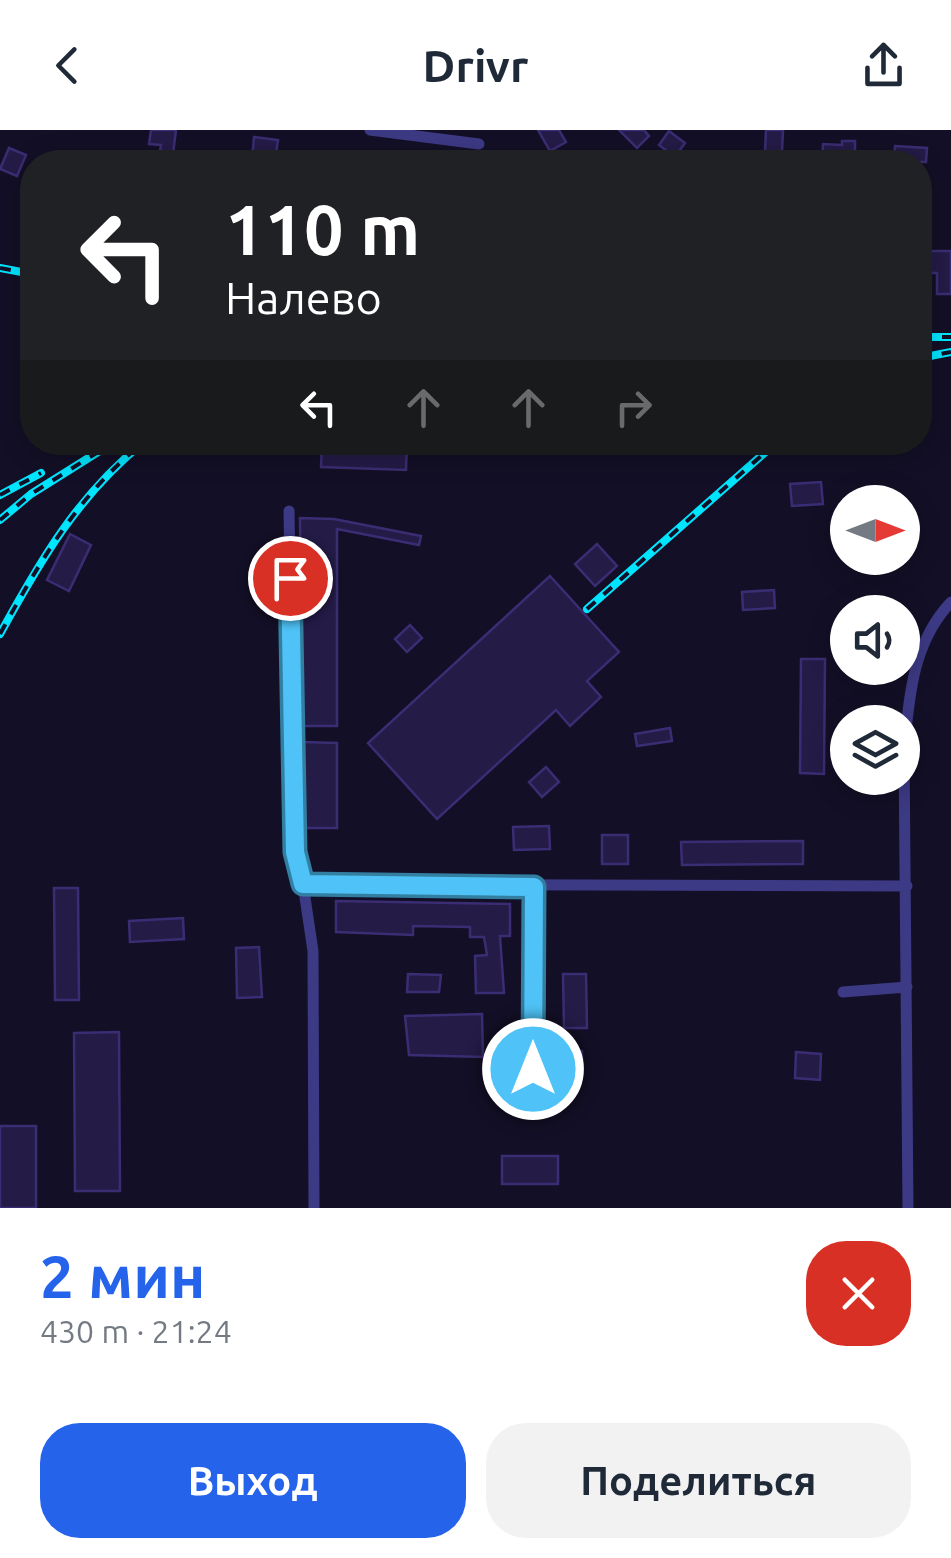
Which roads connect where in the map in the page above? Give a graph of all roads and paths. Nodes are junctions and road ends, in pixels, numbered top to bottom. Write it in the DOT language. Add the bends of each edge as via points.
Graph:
graph roads {
  1 [pos="370,130"];
  2 [pos="479,144"];
  3 [pos="289,511"];
  4 [pos="951,602"];
  5 [pos="303,884"];
  6 [pos="907,886"];
  7 [pos="534,887"];
  8 [pos="907,987"];
  9 [pos="843,992"];
  10 [pos="533,1069"];
  11 [pos="314,1208"];
  12 [pos="908,1208"];
  1 -- 2 [label="street"];
  3 -- 5 [label="street" via="295,852"];
  4 -- 6 [label="street" via="936,618 911,683 904,752"];
  5 -- 7 [label="street"];
  5 -- 11 [label="street" via="313,952"];
  6 -- 7 [label="street"];
  6 -- 8 [label="street"];
  7 -- 10 [label="street"];
  8 -- 9 [label="street"];
  8 -- 12 [label="street"];
}
